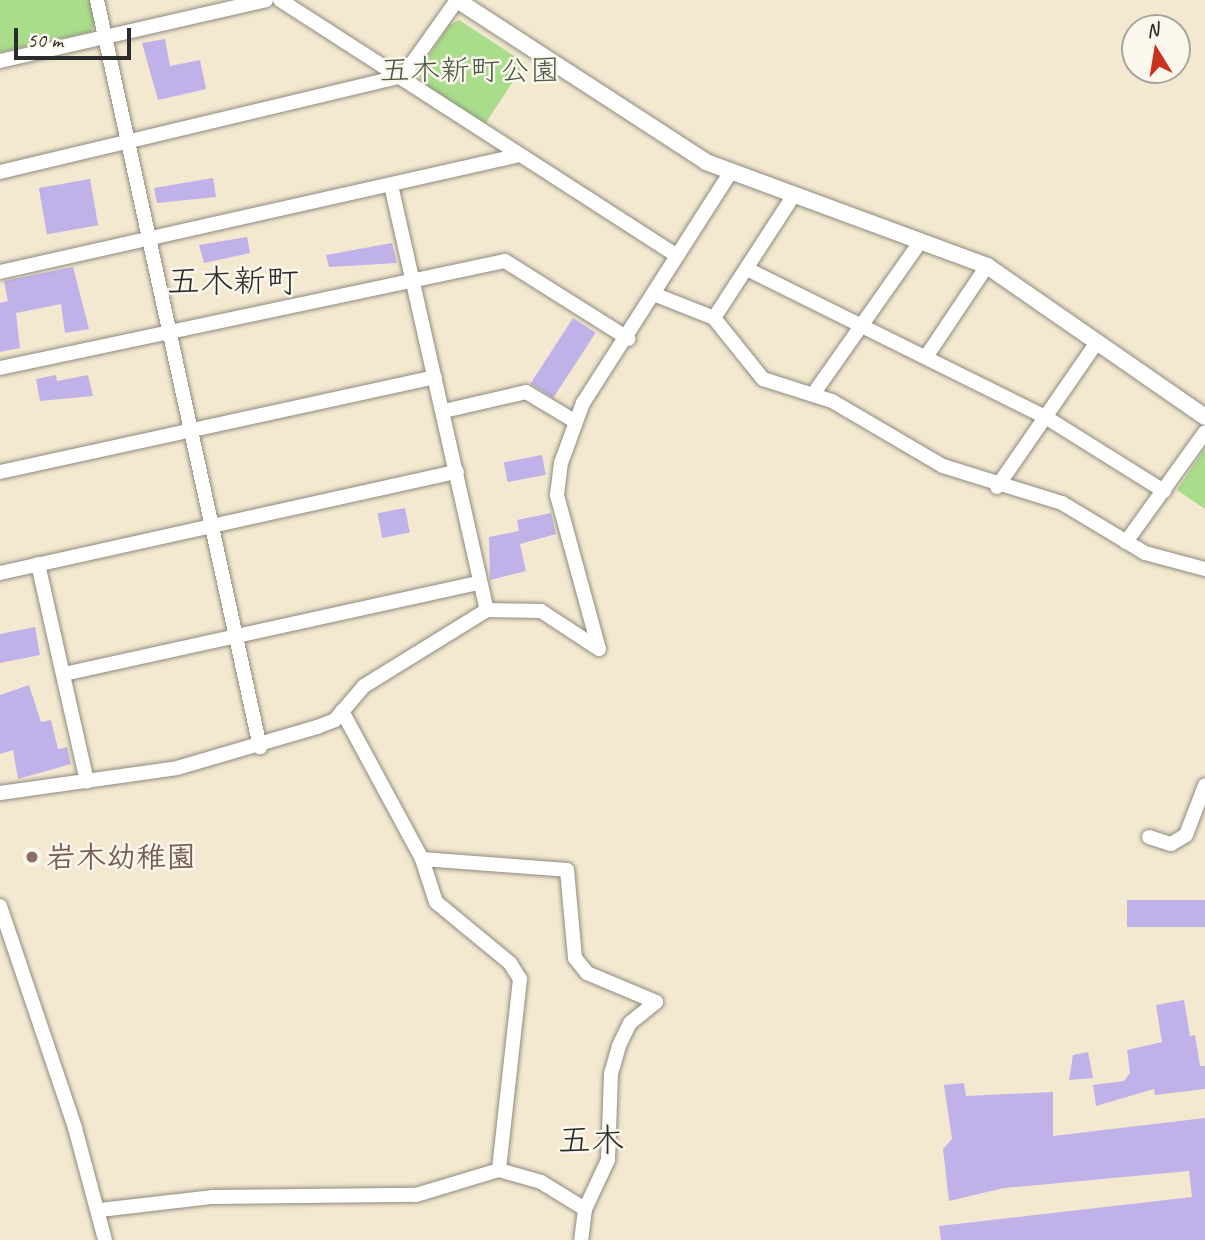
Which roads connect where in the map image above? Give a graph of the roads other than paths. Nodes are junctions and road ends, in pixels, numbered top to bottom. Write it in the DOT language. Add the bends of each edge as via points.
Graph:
graph roads {
  1 [pos="97,0"];
  2 [pos="266,0"];
  3 [pos="280,0"];
  4 [pos="457,0"];
  5 [pos="105,38"];
  6 [pos="0,61"];
  7 [pos="403,76"];
  8 [pos="128,139"];
  9 [pos="520,155"];
  10 [pos="0,172"];
  11 [pos="730,173"];
  12 [pos="391,185"];
  13 [pos="794,195"];
  14 [pos="152,240"];
  15 [pos="920,241"];
  16 [pos="677,256"];
  17 [pos="987,266"];
  18 [pos="749,270"];
  19 [pos="0,272"];
  20 [pos="413,279"];
  21 [pos="656,295"];
  22 [pos="714,318"];
  23 [pos="863,323"];
  24 [pos="172,334"];
  25 [pos="629,339"];
  26 [pos="1097,342"];
  27 [pos="926,357"];
  28 [pos="0,368"];
  29 [pos="435,377"];
  30 [pos="814,393"];
  31 [pos="444,411"];
  32 [pos="1205,417"];
  33 [pos="1047,418"];
  34 [pos="573,420"];
  35 [pos="192,429"];
  36 [pos="1205,432"];
  37 [pos="0,472"];
  38 [pos="457,472"];
  39 [pos="997,487"];
  40 [pos="1164,491"];
  41 [pos="210,526"];
  42 [pos="1126,542"];
  43 [pos="38,564"];
  44 [pos="1205,569"];
  45 [pos="0,573"];
  46 [pos="477,583"];
  47 [pos="487,610"];
  48 [pos="239,633"];
  49 [pos="64,674"];
  50 [pos="342,711"];
  51 [pos="260,747"];
  52 [pos="87,782"];
  53 [pos="1205,785"];
  54 [pos="0,793"];
  55 [pos="1149,837"];
  56 [pos="422,859"];
  57 [pos="0,906"];
  58 [pos="6,942"];
  59 [pos="499,1170"];
  60 [pos="585,1209"];
  61 [pos="100,1210"];
  62 [pos="105,1240"];
  63 [pos="581,1240"];
  1 -- 5 [label="street"];
  2 -- 5 [label="street"];
  3 -- 7 [label="street"];
  4 -- 7 [label="street"];
  4 -- 11 [label="street"];
  5 -- 6 [label="street"];
  5 -- 8 [label="street"];
  7 -- 8 [label="street"];
  7 -- 9 [label="street"];
  8 -- 10 [label="street"];
  8 -- 14 [label="street"];
  9 -- 12 [label="street"];
  9 -- 16 [label="street"];
  11 -- 13 [label="street"];
  11 -- 16 [label="street"];
  12 -- 14 [label="street"];
  12 -- 20 [label="street"];
  13 -- 15 [label="street"];
  13 -- 18 [label="street"];
  14 -- 19 [label="street"];
  14 -- 24 [label="street"];
  15 -- 17 [label="street"];
  15 -- 23 [label="street"];
  16 -- 21 [label="street"];
  17 -- 26 [label="street"];
  17 -- 27 [label="street"];
  18 -- 22 [label="street"];
  18 -- 23 [label="street"];
  20 -- 24 [label="street"];
  20 -- 25 [label="street" via="505,261"];
  20 -- 29 [label="street"];
  21 -- 22 [label="street"];
  21 -- 25 [label="street"];
  22 -- 30 [label="street" via="763,379"];
  23 -- 27 [label="street"];
  23 -- 30 [label="street"];
  24 -- 28 [label="street"];
  24 -- 35 [label="street"];
  25 -- 34 [label="street"];
  26 -- 32 [label="street"];
  26 -- 33 [label="street"];
  27 -- 33 [label="street"];
  29 -- 31 [label="street"];
  29 -- 35 [label="street"];
  30 -- 39 [label="street" via="943,466"];
  31 -- 34 [label="street" via="526,392"];
  31 -- 38 [label="street"];
  33 -- 39 [label="street"];
  33 -- 40 [label="street"];
  34 -- 47 [label="street" via="557,495 599,649 541,611"];
  35 -- 37 [label="street"];
  35 -- 41 [label="street"];
  36 -- 40 [label="street"];
  38 -- 41 [label="street"];
  38 -- 46 [label="street"];
  39 -- 42 [label="street" via="1062,503"];
  40 -- 42 [label="street"];
  41 -- 43 [label="street"];
  41 -- 48 [label="street"];
  42 -- 44 [label="street"];
  43 -- 45 [label="street"];
  43 -- 49 [label="street"];
  46 -- 47 [label="street"];
  46 -- 48 [label="street"];
  47 -- 50 [label="street" via="364,686"];
  48 -- 49 [label="street"];
  48 -- 51 [label="street"];
  49 -- 52 [label="street"];
  50 -- 51 [label="street" via="335,720"];
  50 -- 56 [label="street"];
  51 -- 52 [label="street"];
  52 -- 54 [label="street"];
  53 -- 55 [label="street" via="1186,835 1171,844"];
  56 -- 59 [label="street" via="436,902 510,964 520,979"];
  56 -- 60 [label="street" via="567,870 575,958 587,973 656,1002 630,1023 620,1046 611,1074 608,1160"];
  57 -- 58 [label="street"];
  58 -- 61 [label="street"];
  59 -- 60 [label="street" via="541,1182"];
  59 -- 61 [label="street" via="416,1195 214,1197"];
  60 -- 63 [label="street"];
  61 -- 62 [label="street"];
}
